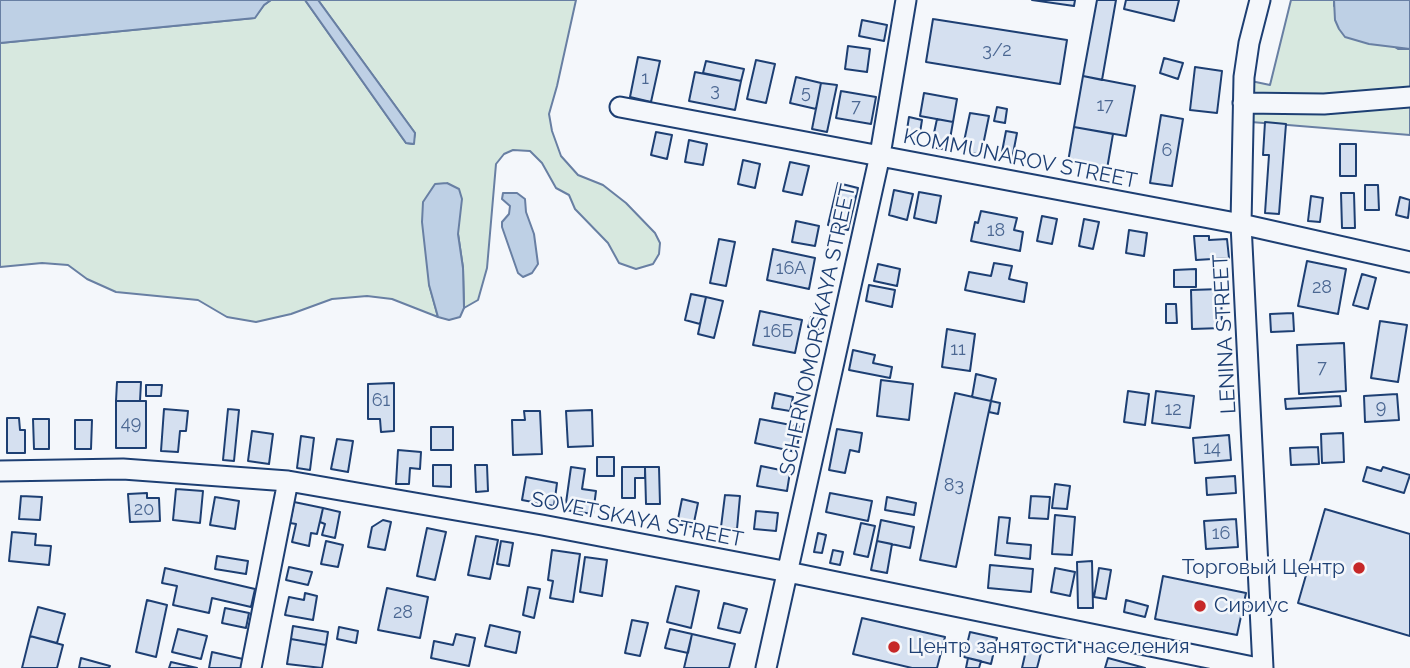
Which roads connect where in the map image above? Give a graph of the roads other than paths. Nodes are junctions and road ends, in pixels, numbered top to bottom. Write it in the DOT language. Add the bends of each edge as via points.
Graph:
graph roads {
  1 [pos="906,0"];
  2 [pos="1260,0"];
  3 [pos="1410,97"];
  4 [pos="1243,103"];
  5 [pos="620,107"];
  6 [pos="880,155"];
  7 [pos="1241,224"];
  8 [pos="1410,262"];
  9 [pos="0,471"];
  10 [pos="288,481"];
  11 [pos="788,572"];
  12 [pos="251,668"];
  13 [pos="766,668"];
  14 [pos="1258,668"];
  15 [pos="1264,668"];
  1 -- 6 [label="street, SСHERNOMORSKAYA STREET"];
  2 -- 4 [label="street, LENINA STREET" via="1245,60"];
  3 -- 4 [label="street" via="1325,104"];
  4 -- 7 [label="street, LENINA STREET"];
  5 -- 6 [label="street, KOMMUNAROV STREET"];
  6 -- 7 [label="street, KOMMUNAROV STREET"];
  6 -- 11 [label="street, SСHERNOMORSKAYA STREET"];
  7 -- 8 [label="street, KOMMUNAROV STREET"];
  7 -- 15 [label="street, LENINA STREET"];
  9 -- 10 [label="street, SOVETSKAYA STREET" via="123,469"];
  10 -- 11 [label="street, SOVETSKAYA STREET"];
  10 -- 12 [label="street"];
  11 -- 13 [label="street, SСHERNOMORSKAYA STREET"];
  11 -- 14 [label="street, SOVETSKAYA STREET"];
}
